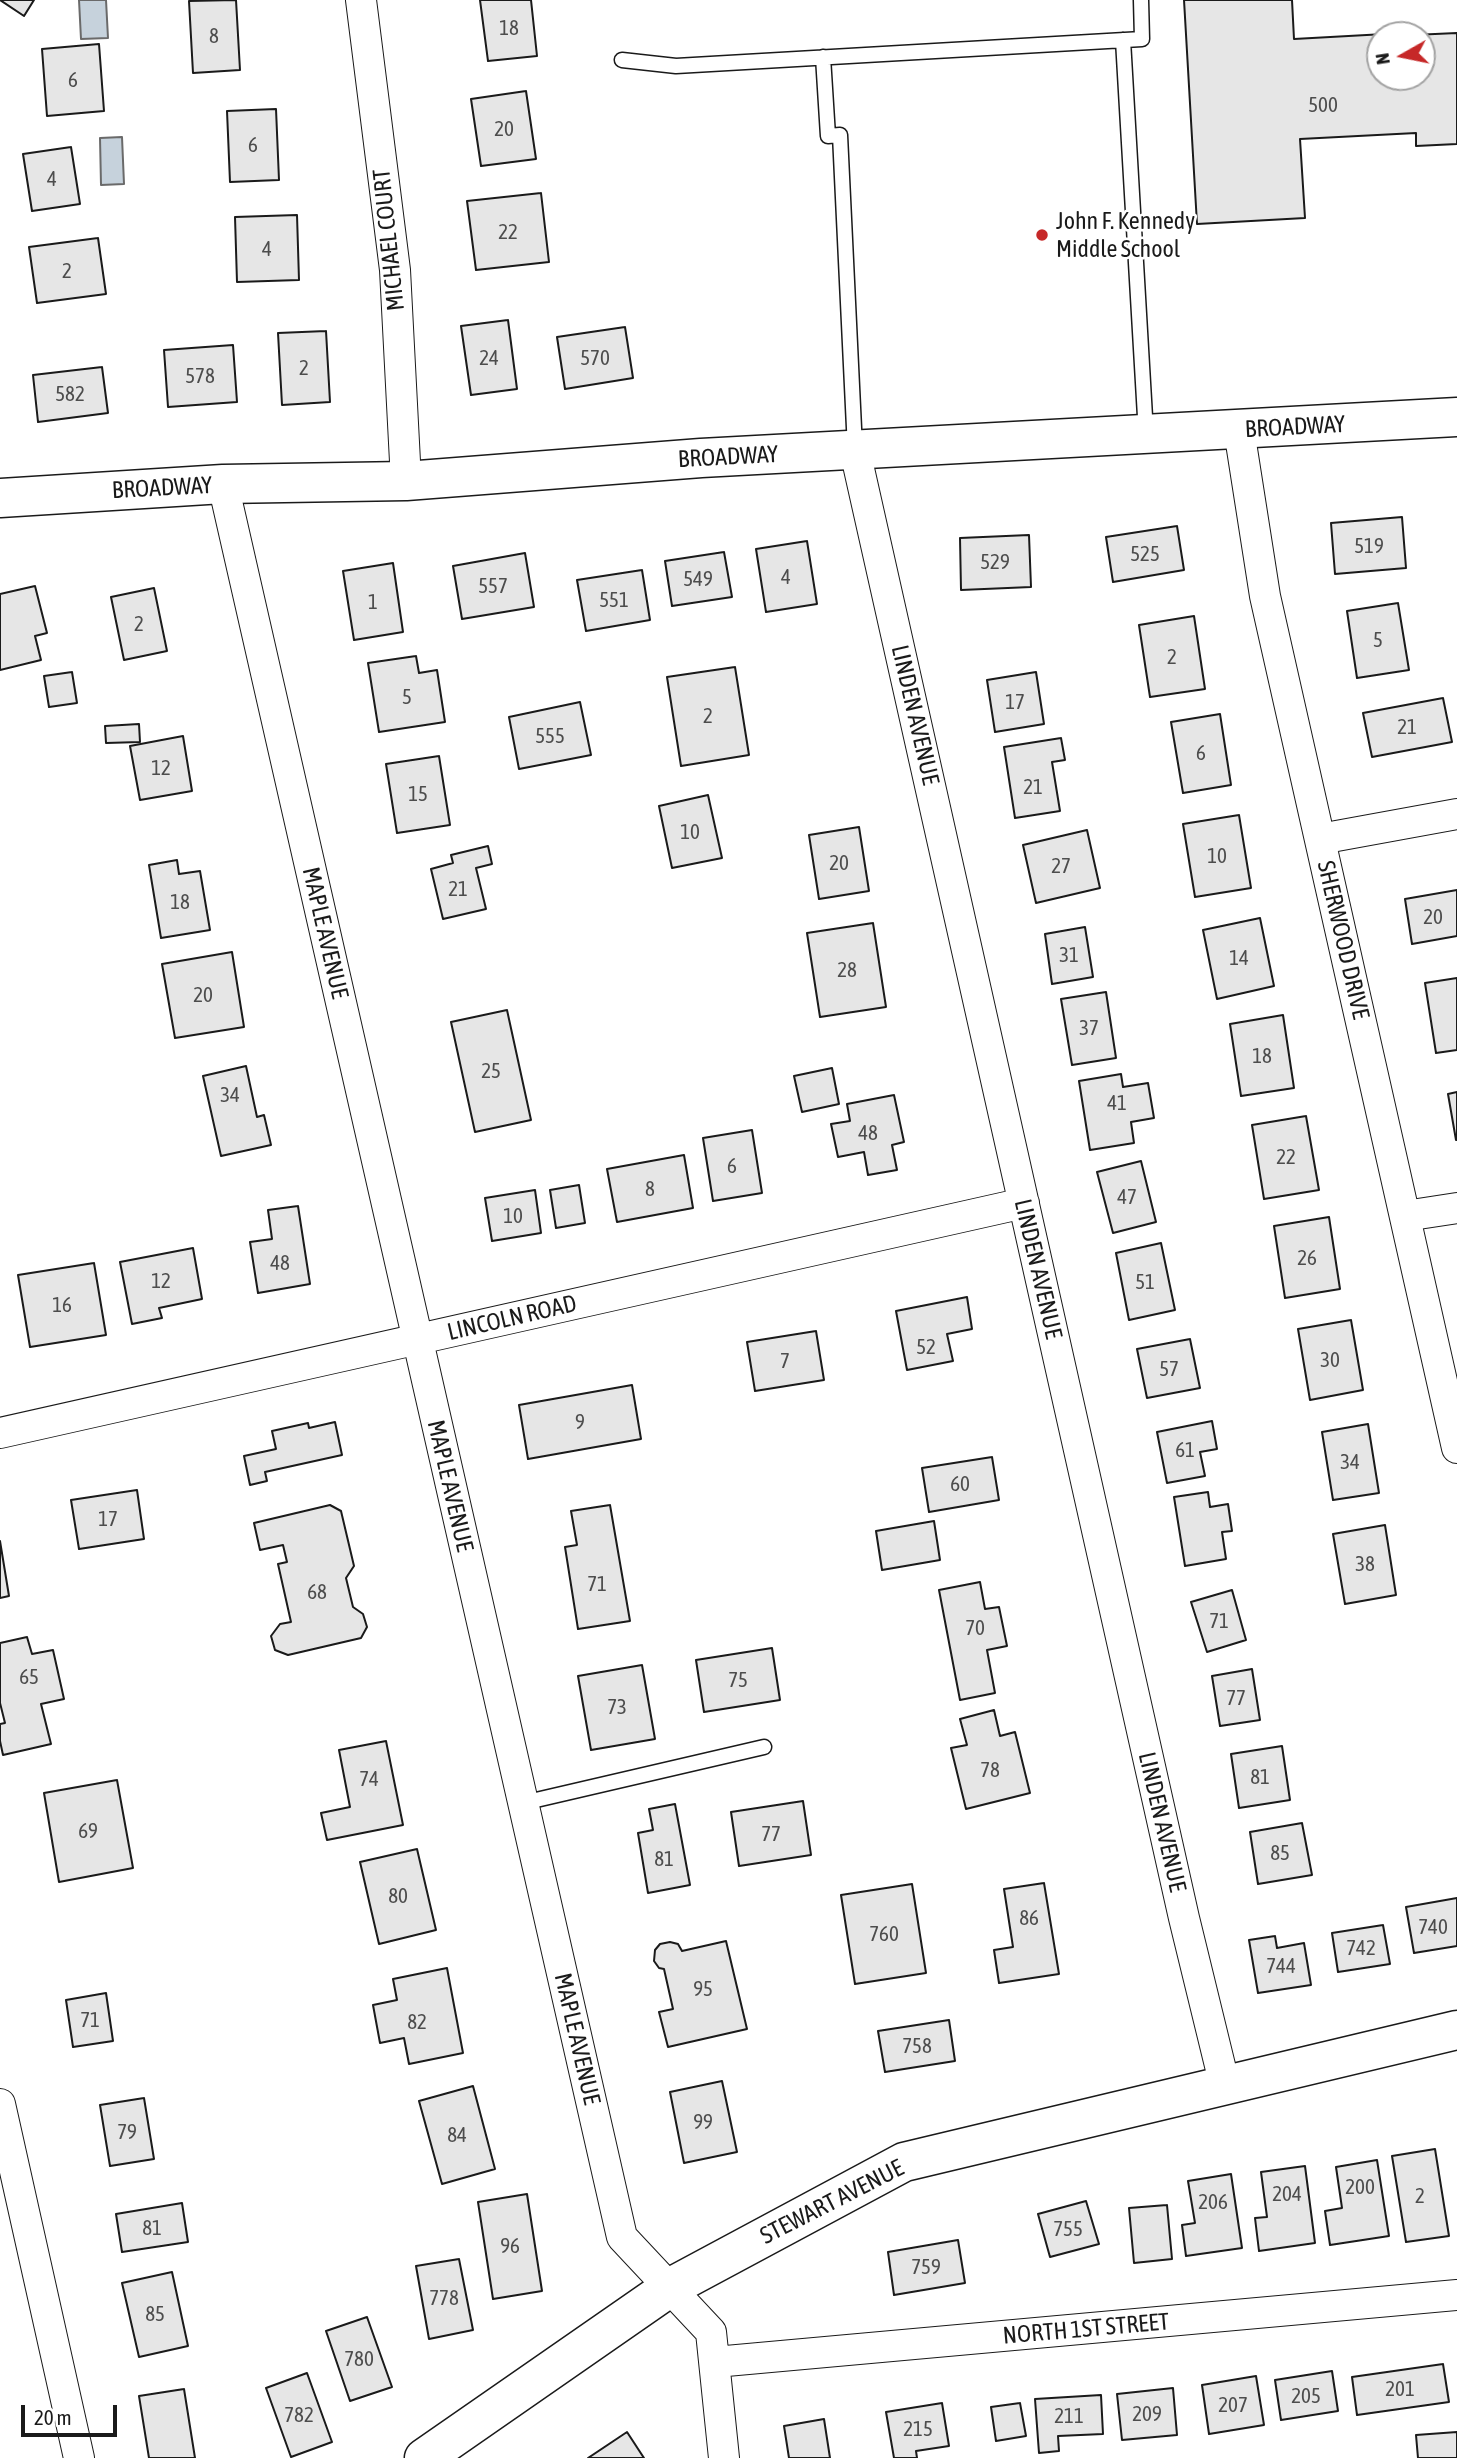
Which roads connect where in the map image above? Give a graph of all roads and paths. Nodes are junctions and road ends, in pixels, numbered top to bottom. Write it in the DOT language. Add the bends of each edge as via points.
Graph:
graph roads {
  1 [pos="361,0"];
  2 [pos="1141,0"];
  3 [pos="1123,40"];
  4 [pos="823,57"];
  5 [pos="622,60"];
  6 [pos="1457,417"];
  7 [pos="1240,430"];
  8 [pos="1146,435"];
  9 [pos="855,451"];
  10 [pos="406,481"];
  11 [pos="223,484"];
  12 [pos="0,498"];
  13 [pos="1457,814"];
  14 [pos="1321,839"];
  15 [pos="1024,1203"];
  16 [pos="1457,1208"];
  17 [pos="1405,1216"];
  18 [pos="417,1339"];
  19 [pos="0,1433"];
  20 [pos="1457,1448"];
  21 [pos="764,1747"];
  22 [pos="523,1803"];
  23 [pos="1457,2030"];
  24 [pos="1225,2086"];
  25 [pos="0,2104"];
  26 [pos="669,2288"];
  27 [pos="1457,2295"];
  28 [pos="715,2362"];
  29 [pos="79,2458"];
  30 [pos="424,2458"];
  31 [pos="724,2458"];
  1 -- 10 [label="street, MICHAEL COURT" via="396,270"];
  2 -- 3 [label="lane" via="1142,39"];
  3 -- 4 [label="lane"];
  3 -- 8 [label="lane"];
  4 -- 5 [label="lane" via="676,66"];
  4 -- 9 [label="lane" via="828,136 840,135"];
  6 -- 7 [label="main road, BROADWAY"];
  7 -- 8 [label="main road, BROADWAY"];
  7 -- 14 [label="street, SHERWOOD DRIVE" via="1265,596"];
  8 -- 9 [label="main road, BROADWAY"];
  9 -- 10 [label="main road, BROADWAY"];
  9 -- 15 [label="street, LINDEN AVENUE"];
  10 -- 11 [label="main road, BROADWAY"];
  11 -- 12 [label="main road, BROADWAY"];
  11 -- 18 [label="street, MAPLE AVENUE"];
  13 -- 14 [label="street"];
  14 -- 17 [label="street, SHERWOOD DRIVE"];
  15 -- 18 [label="street, LINCOLN ROAD"];
  15 -- 24 [label="street, LINDEN AVENUE"];
  16 -- 17 [label="street"];
  17 -- 20 [label="street, SHERWOOD DRIVE"];
  18 -- 19 [label="street, LINCOLN ROAD"];
  18 -- 22 [label="street, MAPLE AVENUE"];
  21 -- 22 [label="lane"];
  22 -- 26 [label="street, MAPLE AVENUE" via="622,2237"];
  23 -- 24 [label="main road, STEWART AVENUE"];
  24 -- 26 [label="main road, STEWART AVENUE" via="904,2162"];
  25 -- 29 [label="street"];
  26 -- 28 [label="street, MAPLE AVENUE" via="711,2332"];
  26 -- 30 [label="main road, STEWART AVENUE"];
  27 -- 28 [label="street, NORTH 1ST STREET"];
  28 -- 31 [label="street, MAPLE AVENUE"];
}
